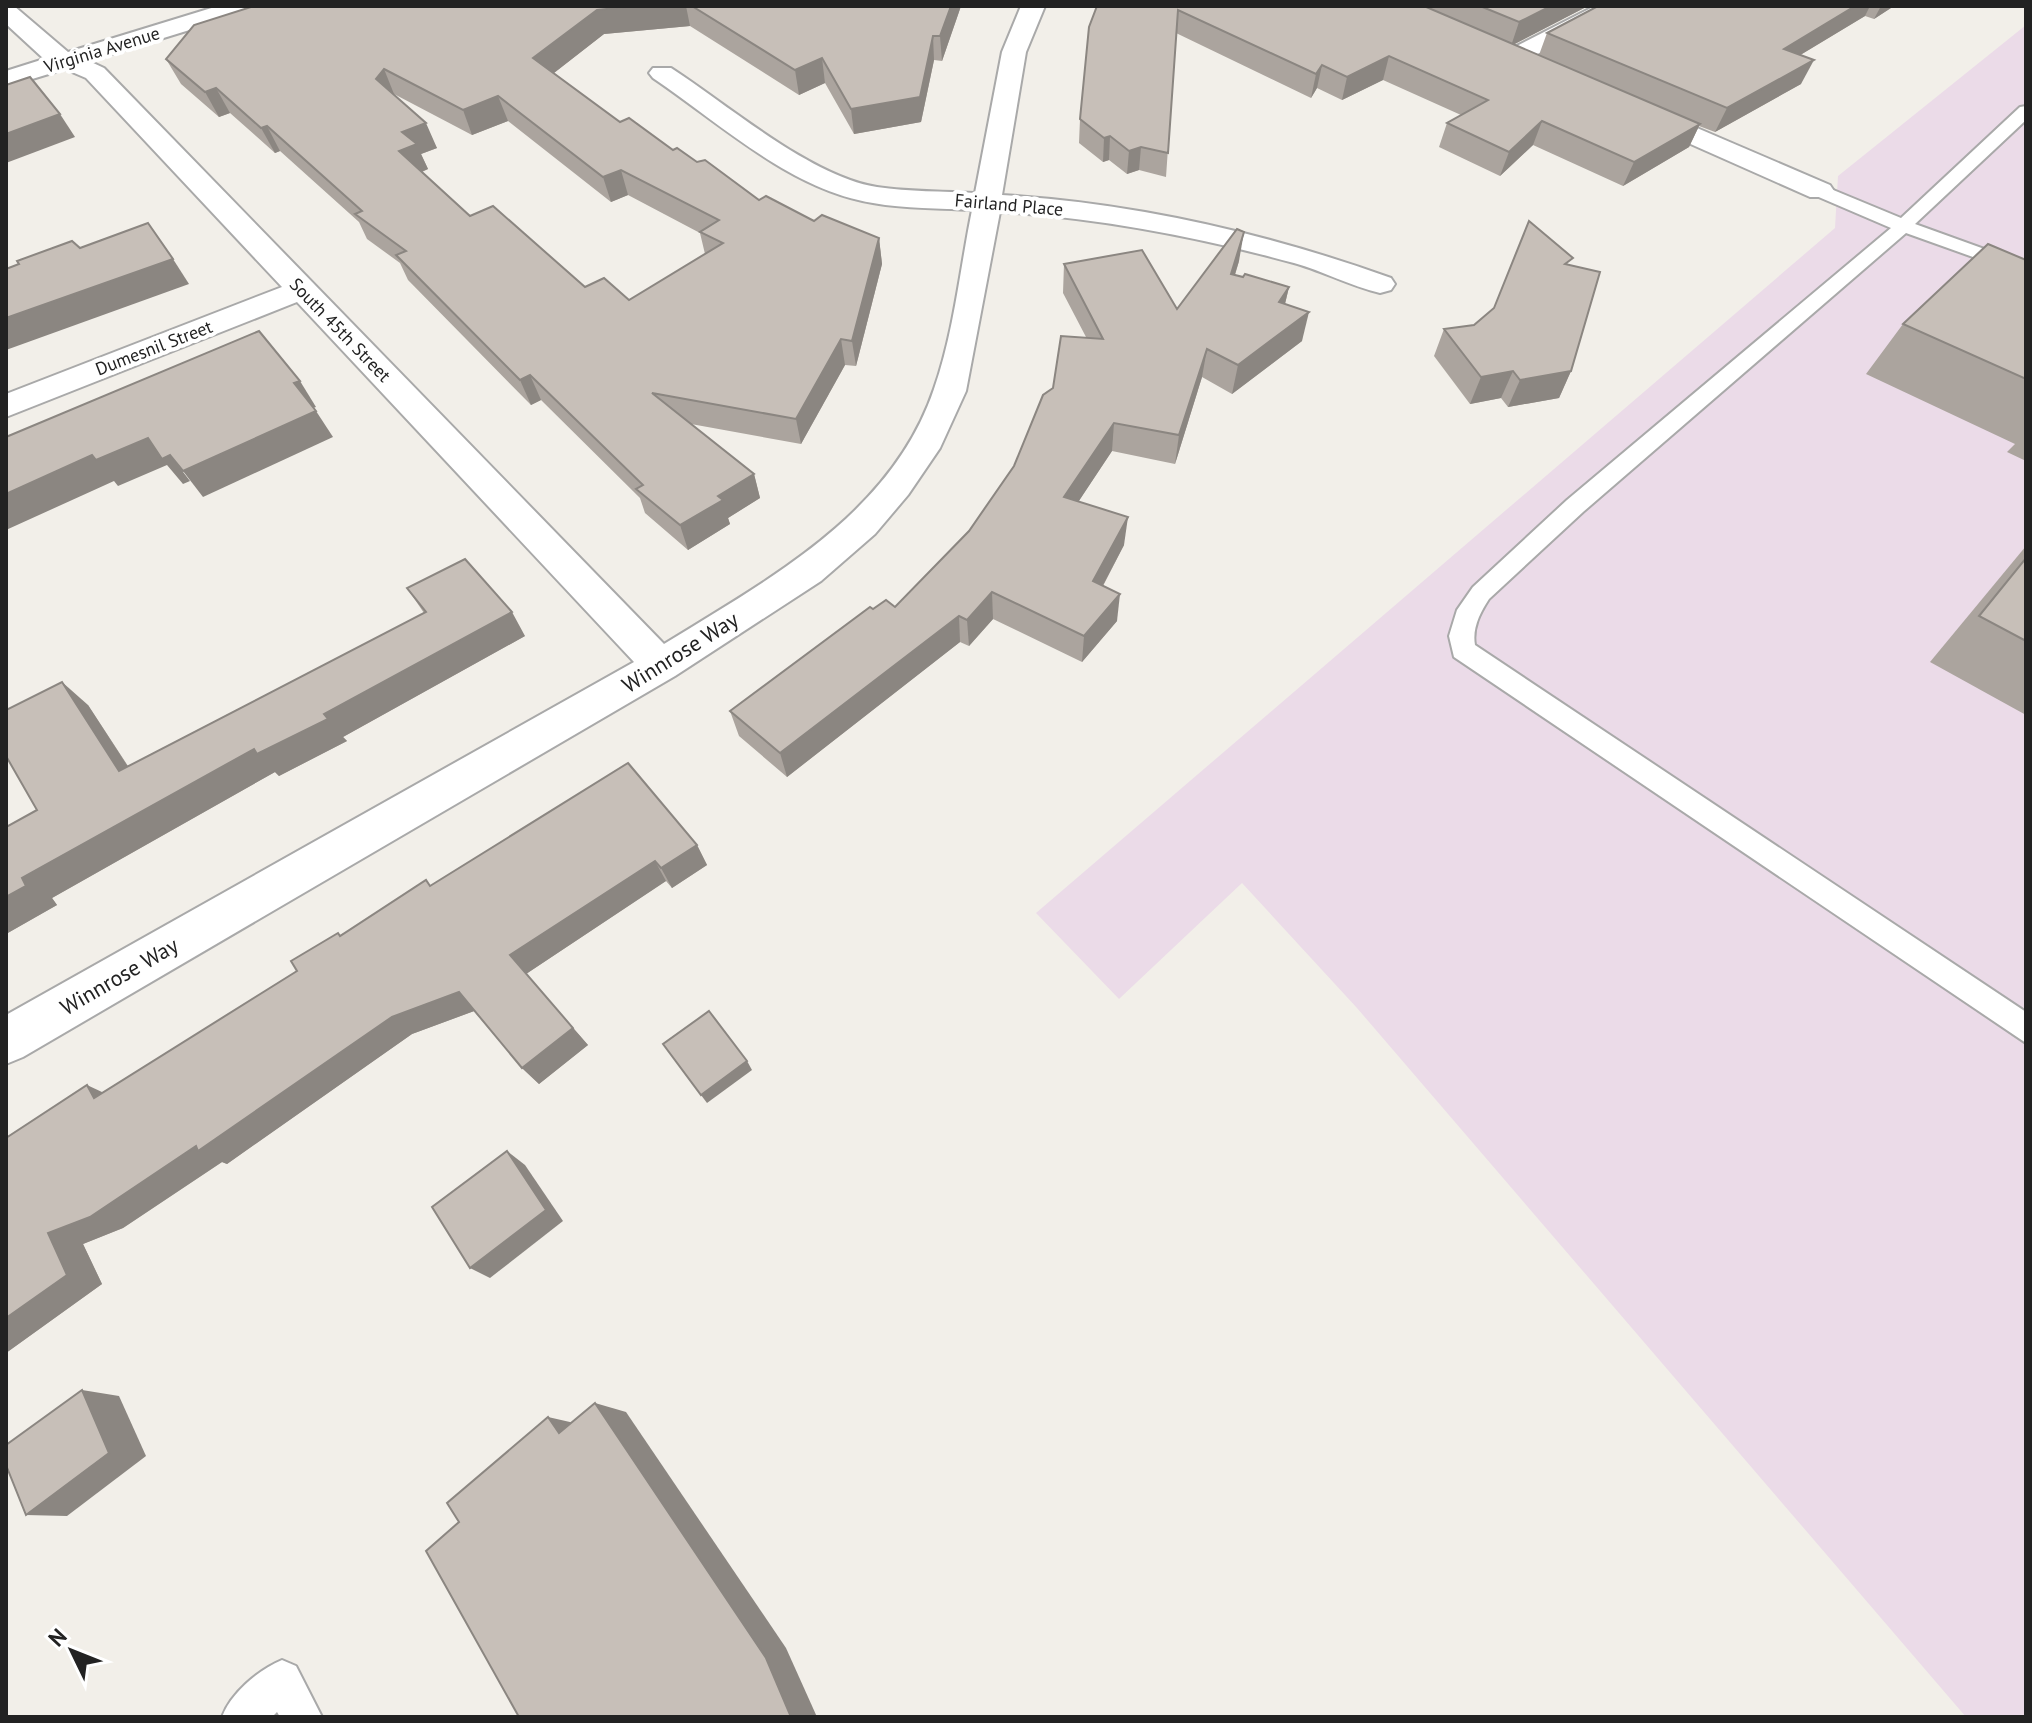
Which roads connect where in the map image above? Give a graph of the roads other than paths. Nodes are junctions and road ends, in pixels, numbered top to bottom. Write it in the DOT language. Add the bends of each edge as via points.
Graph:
graph roads {
  1 [pos="243,6"];
  2 [pos="1033,6"];
  3 [pos="1613,6"];
  4 [pos="6,11"];
  5 [pos="1487,46"];
  6 [pos="1514,57"];
  7 [pos="70,61"];
  8 [pos="1541,69"];
  9 [pos="662,73"];
  10 [pos="6,79"];
  11 [pos="1624,105"];
  12 [pos="2026,111"];
  13 [pos="1820,191"];
  14 [pos="989,203"];
  15 [pos="1903,226"];
  16 [pos="2026,270"];
  17 [pos="1380,284"];
  18 [pos="301,290"];
  19 [pos="6,406"];
  20 [pos="661,665"];
  21 [pos="2026,1029"];
  22 [pos="6,1041"];
  23 [pos="242,1717"];
  24 [pos="302,1717"];
  1 -- 7 [label="street, Virginia Avenue"];
  2 -- 14 [label="street, Winnrose Way" via="1014,52"];
  3 -- 6 [label="street"];
  4 -- 7 [label="street, South 45th Street" via="40,45"];
  5 -- 6 [label="street"];
  6 -- 8 [label="street"];
  7 -- 10 [label="street, Virginia Avenue"];
  7 -- 18 [label="street, South 45th Street" via="95,73"];
  9 -- 14 [label="street, Fairland Place" via="821,178 873,195"];
  11 -- 13 [label="street"];
  12 -- 15 [label="lane"];
  13 -- 15 [label="lane"];
  14 -- 17 [label="street, Fairland Place" via="1163,224 1305,257"];
  14 -- 20 [label="street, Winnrose Way" via="950,391 923,448 896,487 808,572"];
  15 -- 16 [label="lane"];
  15 -- 21 [label="lane" via="1481,593 1469,610 1461,636 1463,650"];
  18 -- 19 [label="street, Dumesnil Street"];
  18 -- 20 [label="street, South 45th Street"];
  20 -- 22 [label="street, Winnrose Way"];
  23 -- 24 [label="lane" via="282,1680"];
}
